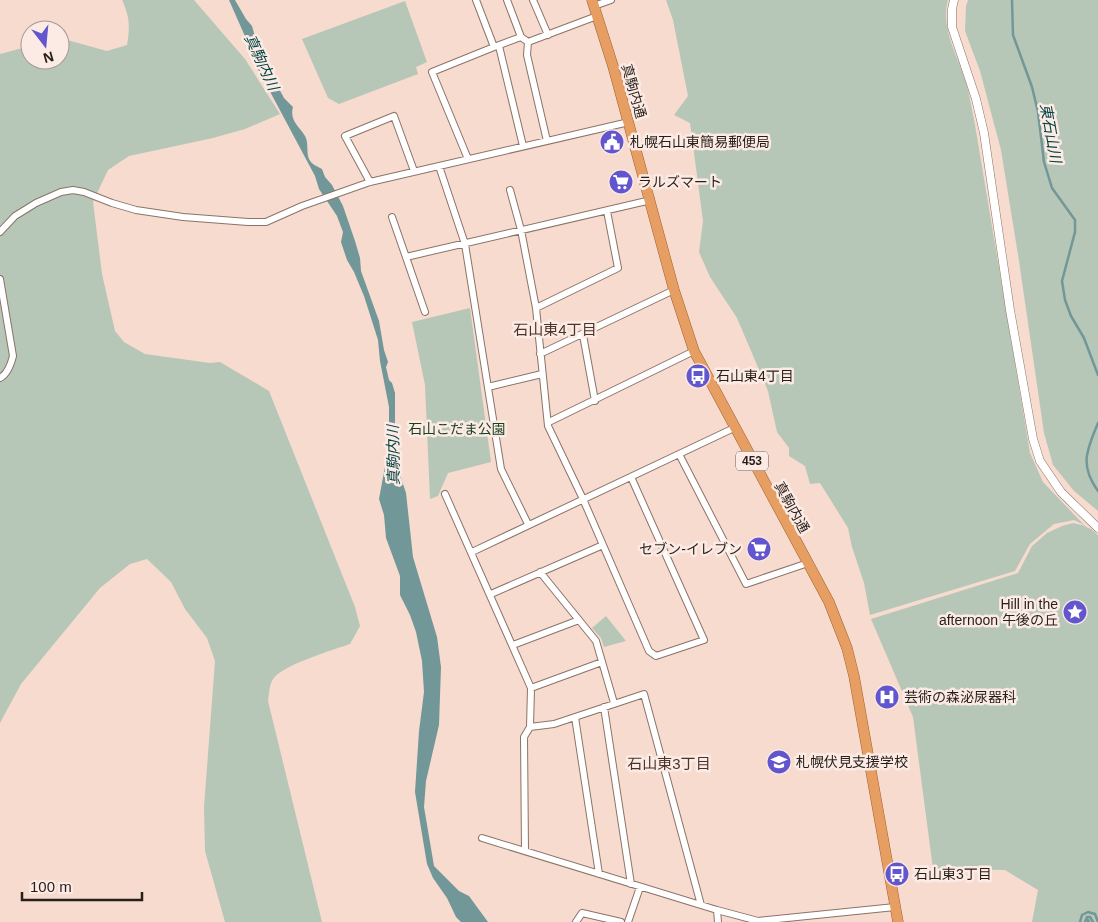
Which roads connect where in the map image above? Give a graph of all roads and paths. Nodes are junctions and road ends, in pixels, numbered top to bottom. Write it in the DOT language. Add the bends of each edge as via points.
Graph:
graph roads {
  1 [pos="476,0"];
  2 [pos="507,0"];
  3 [pos="534,0"];
  4 [pos="611,0"];
  5 [pos="954,0"];
  6 [pos="595,7"];
  7 [pos="548,35"];
  8 [pos="521,37"];
  9 [pos="528,42"];
  10 [pos="497,47"];
  11 [pos="629,122"];
  12 [pos="547,141"];
  13 [pos="523,146"];
  14 [pos="468,159"];
  15 [pos="439,166"];
  16 [pos="414,171"];
  17 [pos="367,183"];
  18 [pos="510,190"];
  19 [pos="651,200"];
  20 [pos="607,211"];
  21 [pos="392,217"];
  22 [pos="521,230"];
  23 [pos="0,232"];
  24 [pos="465,244"];
  25 [pos="406,257"];
  26 [pos="0,279"];
  27 [pos="674,290"];
  28 [pos="536,308"];
  29 [pos="425,312"];
  30 [pos="583,335"];
  31 [pos="694,351"];
  32 [pos="540,354"];
  33 [pos="542,374"];
  34 [pos="0,378"];
  35 [pos="488,387"];
  36 [pos="595,401"];
  37 [pos="549,422"];
  38 [pos="734,428"];
  39 [pos="679,454"];
  40 [pos="631,477"];
  41 [pos="446,494"];
  42 [pos="583,499"];
  43 [pos="528,524"];
  44 [pos="1098,528"];
  45 [pos="603,545"];
  46 [pos="472,552"];
  47 [pos="808,563"];
  48 [pos="540,572"];
  49 [pos="491,594"];
  50 [pos="579,620"];
  51 [pos="513,645"];
  52 [pos="602,662"];
  53 [pos="532,688"];
  54 [pos="614,703"];
  55 [pos="604,707"];
  56 [pos="575,717"];
  57 [pos="530,728"];
  58 [pos="482,838"];
  59 [pos="525,851"];
  60 [pos="599,874"];
  61 [pos="631,884"];
  62 [pos="640,887"];
  63 [pos="702,905"];
  64 [pos="895,907"];
  65 [pos="717,910"];
  66 [pos="785,921"];
  67 [pos="576,922"];
  68 [pos="621,922"];
  69 [pos="628,922"];
  70 [pos="718,922"];
  71 [pos="898,922"];
  1 -- 10 [label="street"];
  2 -- 8 [label="street"];
  3 -- 7 [label="street"];
  4 -- 6 [label="street"];
  5 -- 44 [label="street" via="952,27 984,133 1033,439 1040,461 1061,492"];
  6 -- 7 [label="street"];
  6 -- 11 [label="highway, 真駒内通 / 453"];
  7 -- 9 [label="street"];
  8 -- 9 [label="street"];
  8 -- 10 [label="street"];
  9 -- 12 [label="street"];
  10 -- 13 [label="street"];
  10 -- 14 [label="street" via="432,72"];
  11 -- 12 [label="street"];
  11 -- 19 [label="highway, 真駒内通 / 453"];
  12 -- 13 [label="street"];
  13 -- 14 [label="street"];
  14 -- 15 [label="street"];
  15 -- 16 [label="street"];
  15 -- 24 [label="street"];
  16 -- 17 [label="street"];
  16 -- 17 [label="street" via="394,116 345,136"];
  17 -- 23 [label="street" via="266,222 183,217 136,210 73,190 36,203 15,216"];
  18 -- 22 [label="street"];
  19 -- 20 [label="street"];
  19 -- 27 [label="highway, 真駒内通 / 453"];
  20 -- 22 [label="street"];
  20 -- 28 [label="street" via="618,268"];
  21 -- 25 [label="street"];
  22 -- 24 [label="street"];
  22 -- 28 [label="street"];
  24 -- 25 [label="street"];
  24 -- 35 [label="street"];
  25 -- 29 [label="street"];
  26 -- 34 [label="street" via="14,356"];
  27 -- 30 [label="street"];
  27 -- 31 [label="highway, 真駒内通 / 453"];
  28 -- 32 [label="street"];
  30 -- 32 [label="street"];
  30 -- 36 [label="street"];
  31 -- 36 [label="street"];
  31 -- 38 [label="highway, 真駒内通 / 453"];
  32 -- 33 [label="street"];
  33 -- 35 [label="street"];
  33 -- 37 [label="street"];
  35 -- 43 [label="street" via="501,469"];
  36 -- 37 [label="street"];
  37 -- 42 [label="street" via="548,426"];
  38 -- 39 [label="street"];
  38 -- 47 [label="highway, 真駒内通 / 453"];
  39 -- 40 [label="street"];
  39 -- 47 [label="street" via="746,584"];
  40 -- 42 [label="street"];
  40 -- 45 [label="street" via="704,640 656,656 649,651"];
  41 -- 46 [label="street"];
  42 -- 43 [label="street"];
  42 -- 45 [label="street"];
  43 -- 46 [label="street"];
  45 -- 48 [label="street"];
  46 -- 49 [label="street"];
  47 -- 64 [label="highway, 真駒内通 / 453" via="829,602 847,648"];
  48 -- 49 [label="street"];
  48 -- 50 [label="street"];
  49 -- 51 [label="street"];
  50 -- 51 [label="street"];
  50 -- 52 [label="street" via="596,641"];
  51 -- 53 [label="street"];
  52 -- 53 [label="street"];
  52 -- 54 [label="street"];
  53 -- 57 [label="street"];
  54 -- 55 [label="street"];
  54 -- 63 [label="street" via="644,694"];
  55 -- 56 [label="street"];
  55 -- 61 [label="street"];
  56 -- 57 [label="street"];
  56 -- 60 [label="street"];
  57 -- 59 [label="street" via="524,737"];
  58 -- 59 [label="street"];
  59 -- 60 [label="street"];
  60 -- 61 [label="street"];
  61 -- 62 [label="street"];
  62 -- 63 [label="street"];
  62 -- 69 [label="street"];
  63 -- 65 [label="street"];
  64 -- 66 [label="street"];
  64 -- 71 [label="highway, 真駒内通 / 453"];
  65 -- 66 [label="street" via="758,921"];
  65 -- 70 [label="street"];
  67 -- 68 [label="street" via="582,913"];
}
